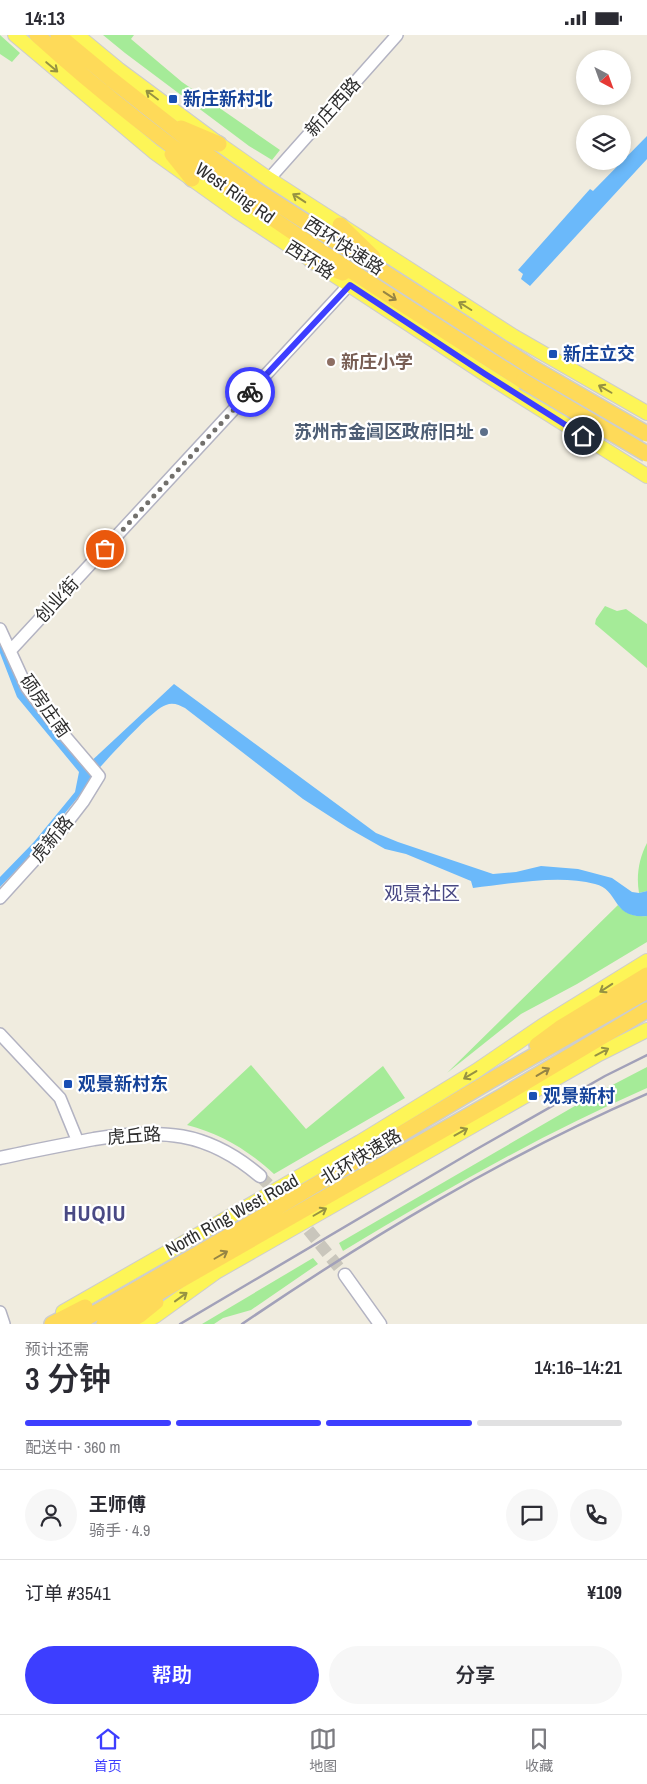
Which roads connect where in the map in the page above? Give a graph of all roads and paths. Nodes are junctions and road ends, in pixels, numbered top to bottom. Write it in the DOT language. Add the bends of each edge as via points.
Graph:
graph roads {
  1 [pos="15,35"];
  2 [pos="37,35"];
  3 [pos="397,35"];
  4 [pos="63,40"];
  5 [pos="159,127"];
  6 [pos="219,144"];
  7 [pos="192,179"];
  8 [pos="269,179"];
  9 [pos="340,225"];
  10 [pos="312,261"];
  11 [pos="398,281"];
  12 [pos="372,284"];
  13 [pos="350,285"];
  14 [pos="645,412"];
  15 [pos="647,434"];
  16 [pos="647,454"];
  17 [pos="616,457"];
  18 [pos="647,477"];
  19 [pos="0,629"];
  20 [pos="10,651"];
  21 [pos="98,774"];
  22 [pos="0,898"];
  23 [pos="647,961"];
  24 [pos="647,975"];
  25 [pos="647,991"];
  26 [pos="647,1010"];
  27 [pos="647,1019"];
  28 [pos="647,1030"];
  29 [pos="0,1033"];
  30 [pos="587,1046"];
  31 [pos="488,1082"];
  32 [pos="78,1142"];
  33 [pos="0,1158"];
  34 [pos="260,1176"];
  35 [pos="253,1222"];
  36 [pos="198,1269"];
  37 [pos="345,1275"];
  38 [pos="0,1311"];
  39 [pos="4,1324"];
  40 [pos="45,1324"];
  41 [pos="52,1324"];
  42 [pos="76,1324"];
  43 [pos="104,1324"];
  44 [pos="124,1324"];
  45 [pos="140,1324"];
  46 [pos="380,1324"];
  1 -- 7 [label="main road, 西环路, one-way" via="154,152"];
  2 -- 4 [label="highway, West Ring Rd"];
  3 -- 8 [label="street, 新庄西路"];
  4 -- 5 [label="highway, West Ring Rd" via="100,90"];
  6 -- 4 [label="main road, one-way" via="118,69"];
  5 -- 6 [label="highway"];
  5 -- 7 [label="highway"];
  5 -- 11 [label="highway, 西环快速路" via="209,156"];
  5 -- 12 [label="highway, West Ring Rd" via="198,167"];
  6 -- 8 [label="main road"];
  7 -- 10 [label="main road, 西环路"];
  9 -- 8 [label="main road, one-way"];
  9 -- 11 [label="highway"];
  14 -- 9 [label="main road, one-way" via="513,336"];
  10 -- 12 [label="highway"];
  10 -- 13 [label="main road, 西环路"];
  11 -- 15 [label="highway, 西环快速路, bridge" via="533,368"];
  12 -- 16 [label="highway, West Ring Rd, one-way, bridge" via="523,381"];
  13 -- 17 [label="main road, 西环路"];
  13 -- 20 [label="street, 创业街"];
  14 -- 17 [label="main road"];
  17 -- 18 [label="main road, 西环路"];
  19 -- 20 [label="street, 硕房庄南"];
  20 -- 21 [label="street, 硕房庄南" via="27,688"];
  21 -- 22 [label="street, 虎新路" via="83,802 59,833"];
  23 -- 40 [label="main road, North Ring West Road, one-way" via="360,1142 76,1303"];
  24 -- 31 [label="highway" via="560,1028"];
  25 -- 31 [label="highway, 北环快速路"];
  26 -- 30 [label="highway, 北环快速路"];
  27 -- 30 [label="highway"];
  45 -- 28 [label="main road, one-way" via="225,1267"];
  29 -- 32 [label="street" via="60,1098"];
  36 -- 30 [label="highway, 北环快速路, one-way"];
  31 -- 35 [label="highway, 北环快速路"];
  32 -- 33 [label="main road, 虎丘路"];
  32 -- 34 [label="main road, 虎丘路" via="137,1134 175,1135 223,1150"];
  35 -- 41 [label="highway" via="187,1251"];
  35 -- 42 [label="highway, 北环快速路"];
  36 -- 43 [label="highway, 北环快速路"];
  36 -- 44 [label="highway"];
  37 -- 46 [label="main road"];
  38 -- 39 [label="street"];
}
